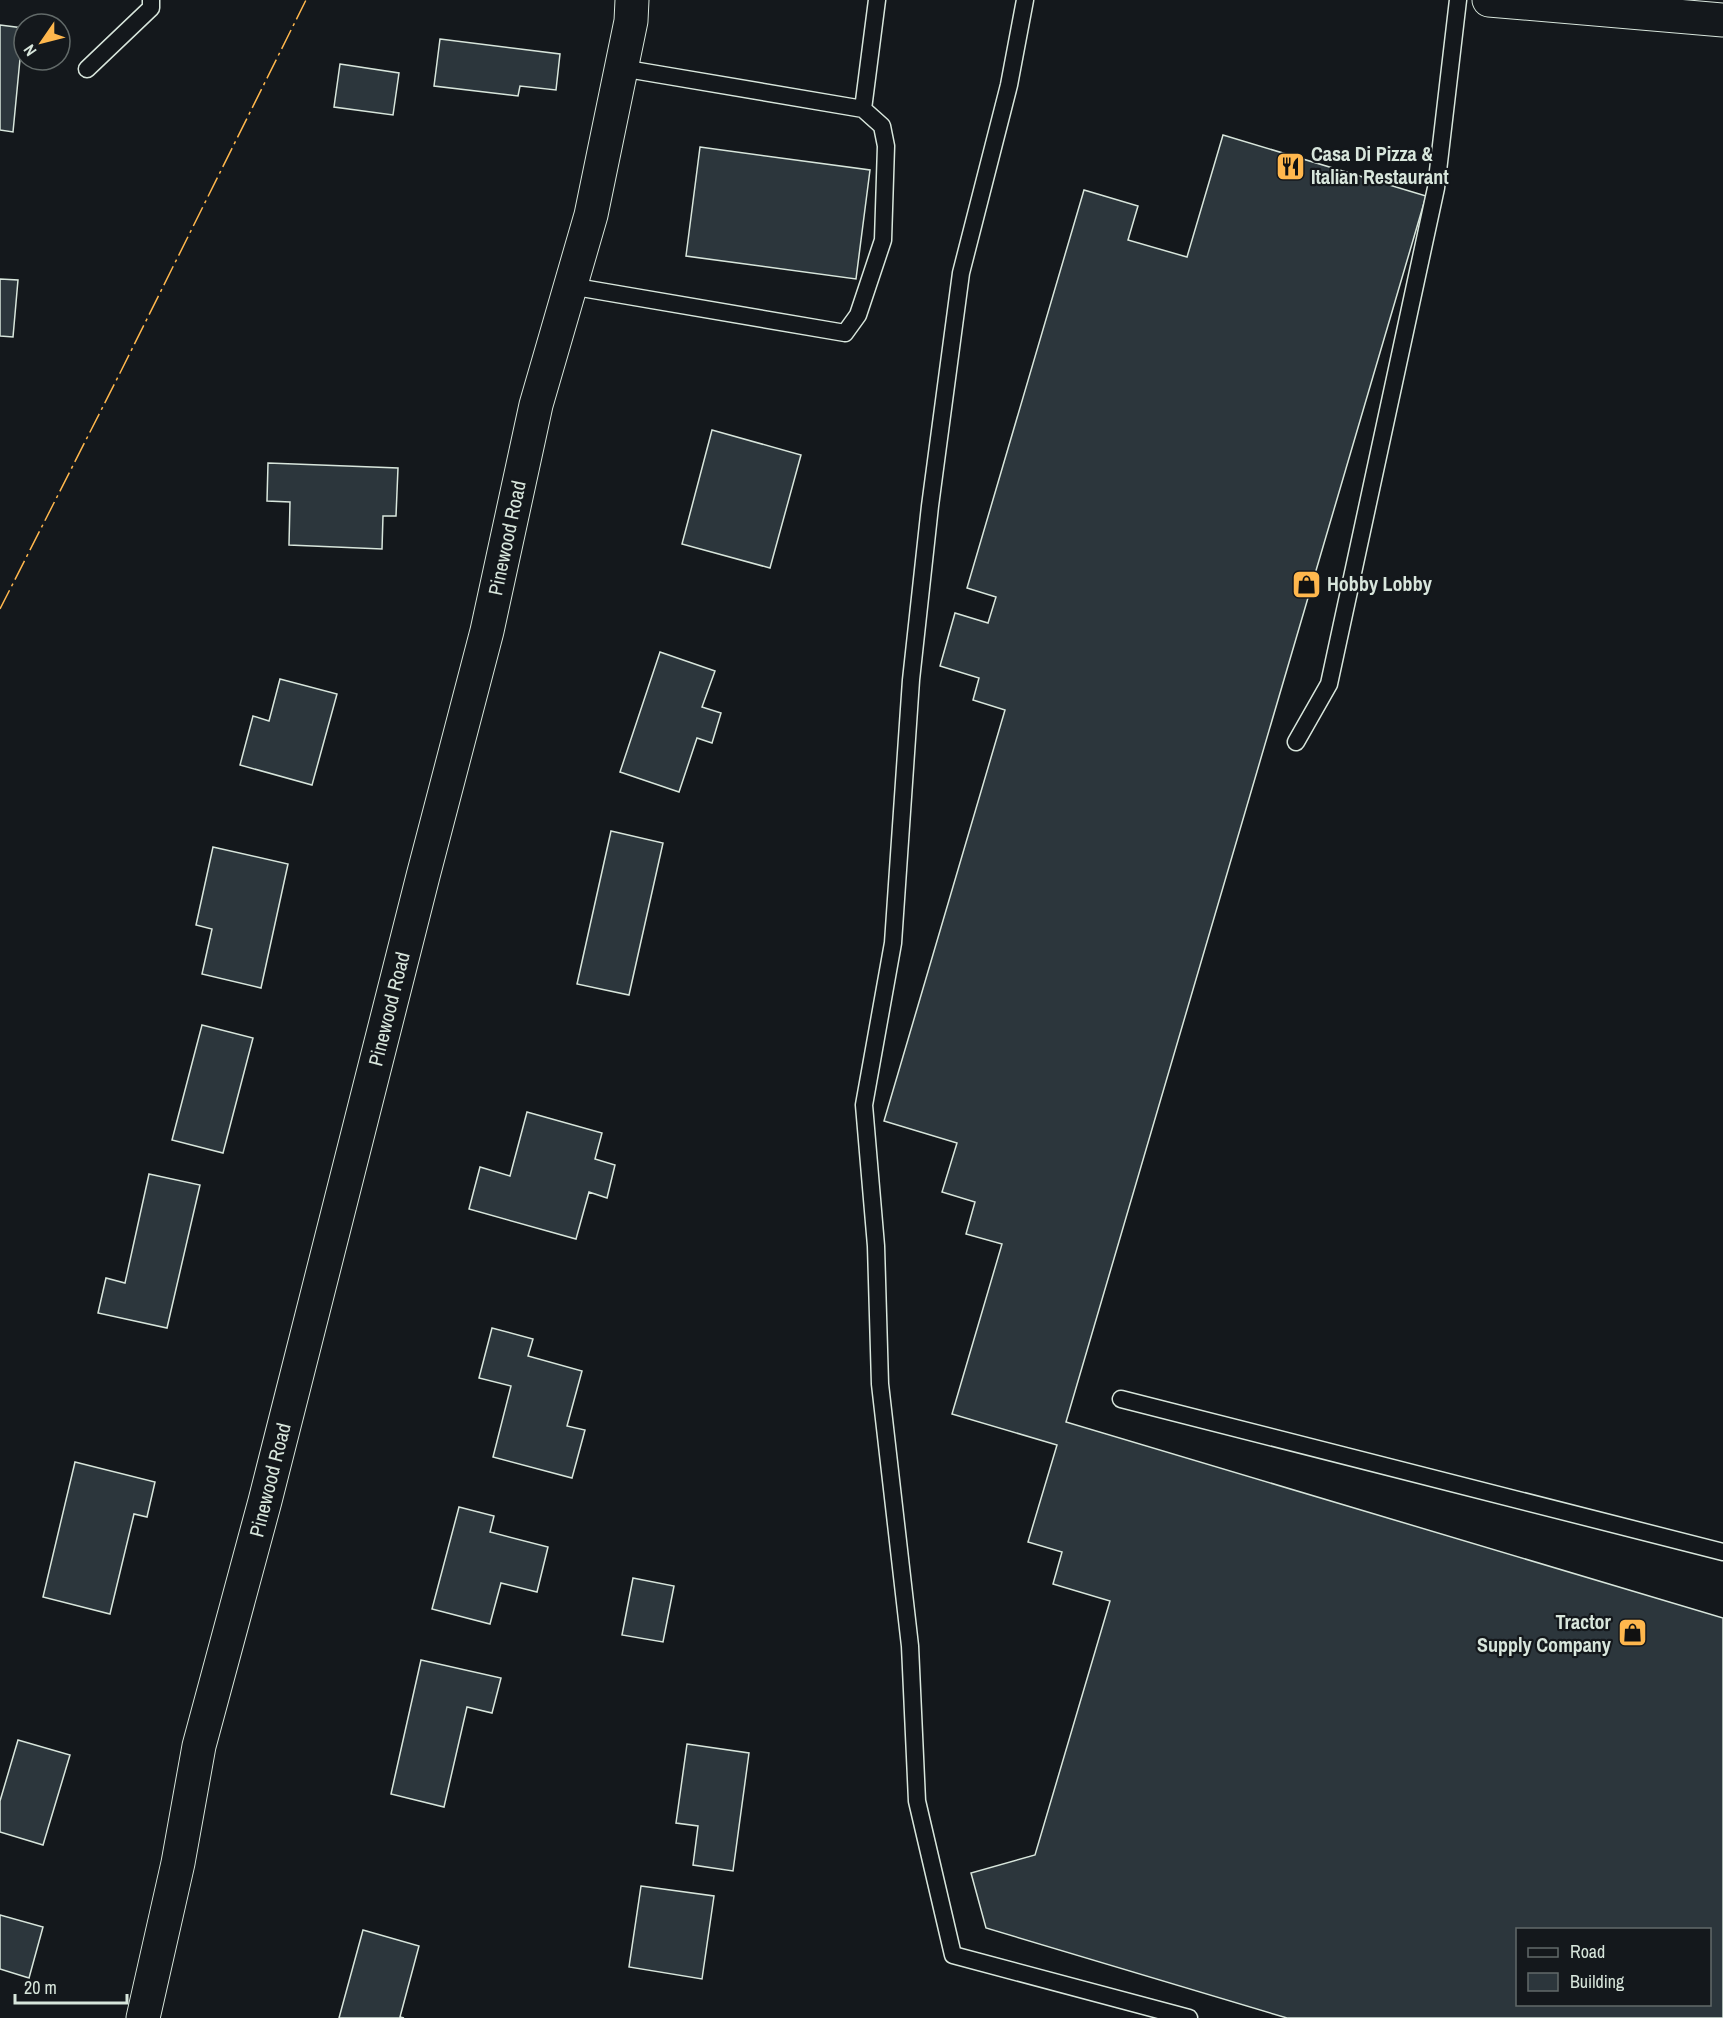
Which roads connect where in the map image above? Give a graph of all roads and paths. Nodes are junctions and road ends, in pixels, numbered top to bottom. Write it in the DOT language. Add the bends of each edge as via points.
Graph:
graph roads {
  1 [pos="151,0"];
  2 [pos="632,0"];
  3 [pos="877,0"];
  4 [pos="1025,0"];
  5 [pos="1458,0"];
  6 [pos="1489,0"];
  7 [pos="1723,20"];
  8 [pos="621,68"];
  9 [pos="87,69"];
  10 [pos="863,109"];
  11 [pos="570,285"];
  12 [pos="1296,741"];
  13 [pos="1121,1399"];
  14 [pos="1723,1552"];
  15 [pos="142,2018"];
  16 [pos="1189,2018"];
  1 -- 9 [label="lane" via="151,8"];
  2 -- 8 [label="street, Pinewood Road"];
  3 -- 10 [label="lane"];
  4 -- 16 [label="lane" via="1010,85 961,273 911,680 893,943 864,1105 876,1246 880,1384 910,1646 917,1801 952,1955"];
  5 -- 12 [label="lane" via="1436,188 1329,684"];
  6 -- 7 [label="street"];
  8 -- 10 [label="lane"];
  8 -- 11 [label="street, Pinewood Road" via="591,214"];
  10 -- 11 [label="lane" via="882,126 886,146 883,240 858,315 845,333"];
  11 -- 15 [label="street, Pinewood Road" via="536,405 487,631 200,1746"];
  13 -- 14 [label="lane"];
}
